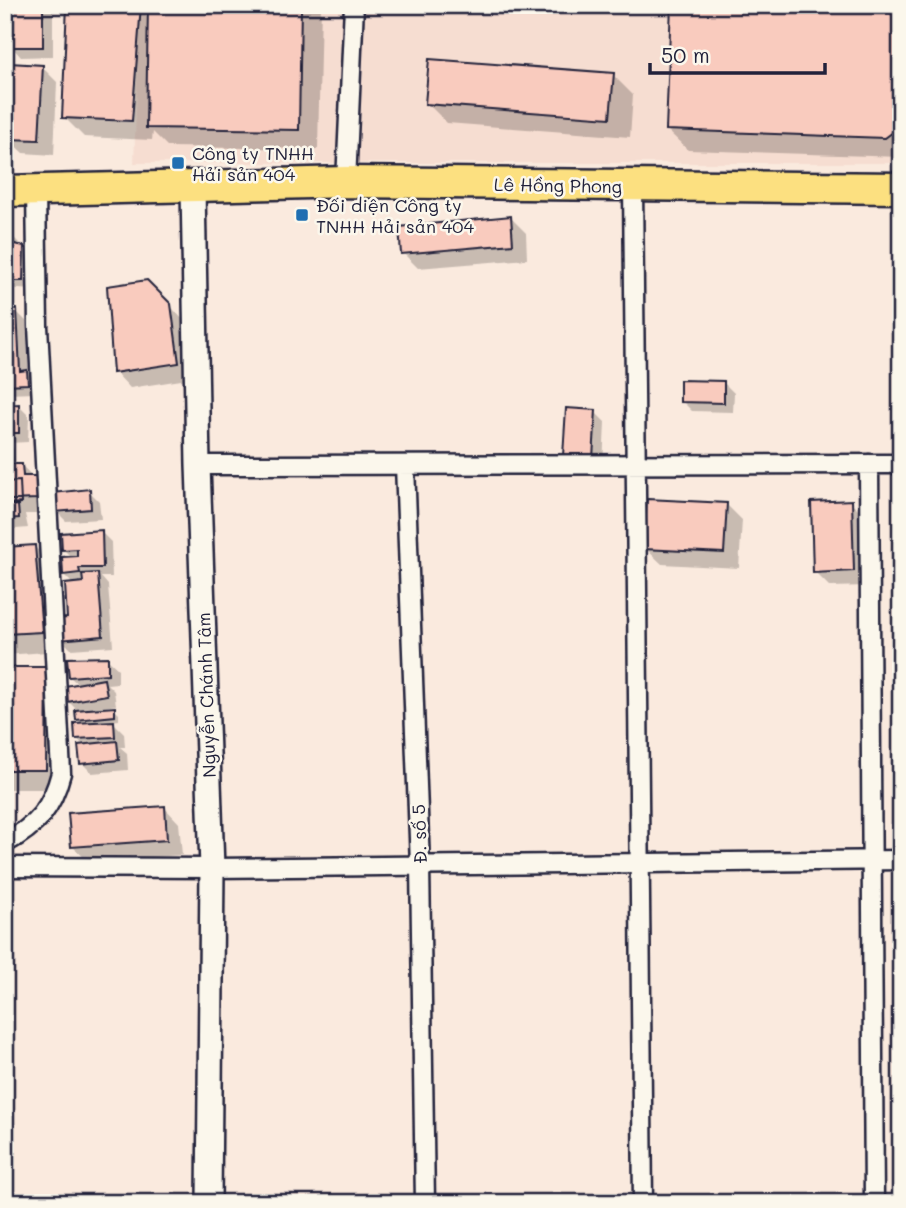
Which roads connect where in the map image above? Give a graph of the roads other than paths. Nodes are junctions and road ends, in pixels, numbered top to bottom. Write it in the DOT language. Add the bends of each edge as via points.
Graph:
graph roads {
  1 [pos="354,5"];
  2 [pos="346,181"];
  3 [pos="633,186"];
  4 [pos="193,188"];
  5 [pos="901,188"];
  6 [pos="5,191"];
  7 [pos="36,191"];
  8 [pos="869,464"];
  9 [pos="901,464"];
  10 [pos="198,465"];
  11 [pos="405,465"];
  12 [pos="636,466"];
  13 [pos="5,843"];
  14 [pos="901,860"];
  15 [pos="872,861"];
  16 [pos="637,862"];
  17 [pos="420,865"];
  18 [pos="5,867"];
  19 [pos="212,868"];
  20 [pos="209,1203"];
  21 [pos="425,1203"];
  22 [pos="643,1203"];
  23 [pos="874,1203"];
  1 -- 2 [label="street"];
  2 -- 3 [label="highway, Lê Hồng Phong"];
  2 -- 4 [label="highway, Lê Hồng Phong"];
  3 -- 5 [label="highway, Lê Hồng Phong"];
  3 -- 12 [label="street"];
  4 -- 7 [label="highway, Lê Hồng Phong"];
  4 -- 10 [label="street, Nguyễn Chánh Tâm"];
  6 -- 7 [label="highway, Lê Hồng Phong"];
  7 -- 13 [label="street" via="38,326 61,773 43,817"];
  8 -- 9 [label="street"];
  8 -- 12 [label="street"];
  8 -- 15 [label="street"];
  10 -- 11 [label="street"];
  10 -- 19 [label="street, Nguyễn Chánh Tâm"];
  11 -- 12 [label="street"];
  11 -- 17 [label="street, Đ. số 5"];
  12 -- 16 [label="street"];
  14 -- 15 [label="street"];
  15 -- 16 [label="street"];
  15 -- 23 [label="street"];
  16 -- 17 [label="street"];
  16 -- 22 [label="street"];
  17 -- 19 [label="street"];
  17 -- 21 [label="street, Đ. số 5"];
  18 -- 19 [label="street"];
  19 -- 20 [label="street, Nguyễn Chánh Tâm"];
}
